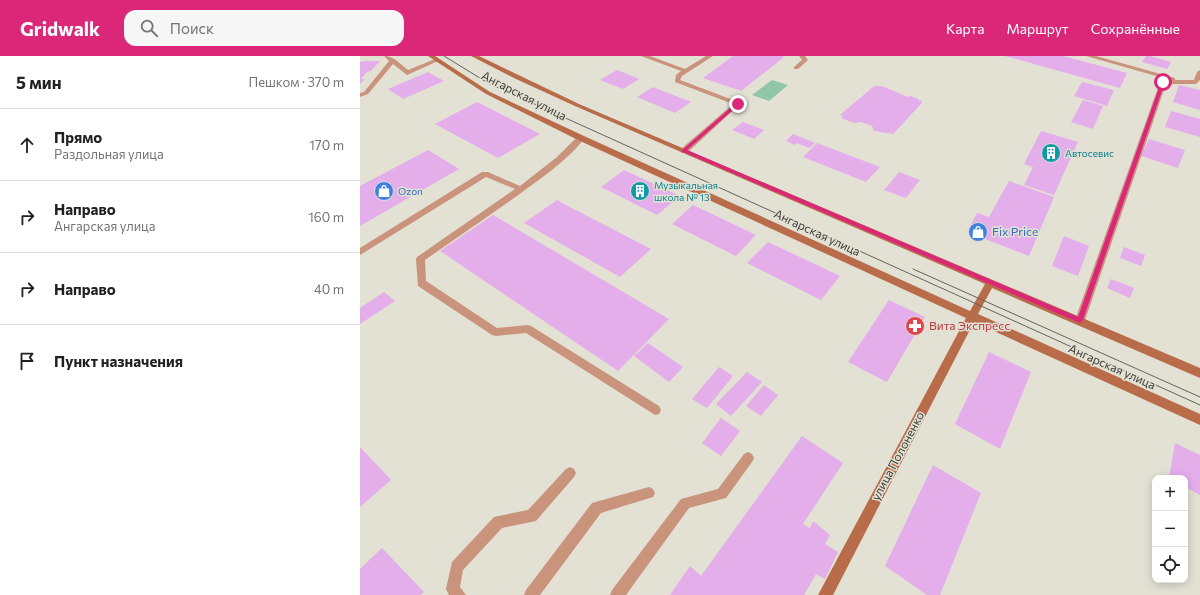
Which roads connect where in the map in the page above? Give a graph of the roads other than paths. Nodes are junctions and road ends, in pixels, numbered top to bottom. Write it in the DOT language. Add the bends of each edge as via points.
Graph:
graph roads {
  1 [pos="387,56"];
  2 [pos="474,56"];
  3 [pos="644,56"];
  4 [pos="696,56"];
  5 [pos="802,56"];
  6 [pos="1090,56"];
  7 [pos="434,58"];
  8 [pos="708,58"];
  9 [pos="393,60"];
  10 [pos="796,68"];
  11 [pos="686,71"];
  12 [pos="1200,72"];
  13 [pos="1183,82"];
  14 [pos="1198,83"];
  15 [pos="360,95"];
  16 [pos="581,138"];
  17 [pos="684,151"];
  18 [pos="521,189"];
  19 [pos="360,252"];
  20 [pos="990,283"];
  21 [pos="972,317"];
  22 [pos="1080,320"];
  23 [pos="1200,373"];
  24 [pos="655,410"];
  25 [pos="1200,420"];
  26 [pos="748,458"];
  27 [pos="570,473"];
  28 [pos="649,493"];
  29 [pos="459,595"];
  30 [pos="531,595"];
  31 [pos="617,595"];
  32 [pos="825,595"];
  1 -- 9 [label="street"];
  2 -- 17 [label="main road, Ангарская улица"];
  3 -- 11 [label="street"];
  4 -- 8 [label="street"];
  5 -- 10 [label="street" via="805,60"];
  6 -- 13 [label="street"];
  7 -- 9 [label="street" via="407,73"];
  7 -- 16 [label="main road, Ангарская улица" via="488,93"];
  8 -- 11 [label="street"];
  9 -- 15 [label="street" via="366,92"];
  11 -- 17 [label="street" via="679,75 677,81 738,104"];
  12 -- 14 [label="street"];
  13 -- 14 [label="street"];
  13 -- 22 [label="street" via="1163,82"];
  16 -- 18 [label="street"];
  16 -- 21 [label="main road, Ангарская улица"];
  17 -- 20 [label="main road, Ангарская улица"];
  18 -- 19 [label="street" via="485,174"];
  18 -- 24 [label="street" via="420,259 421,283 496,332 527,329"];
  20 -- 21 [label="main road, улица Полоненко"];
  20 -- 22 [label="main road, Ангарская улица"];
  21 -- 25 [label="main road, Ангарская улица"];
  21 -- 32 [label="main road, улица Полоненко"];
  22 -- 23 [label="main road, Ангарская улица"];
  26 -- 31 [label="street" via="722,494 685,502"];
  27 -- 29 [label="street" via="531,516 499,522 457,568 453,589"];
  28 -- 30 [label="street" via="597,508"];
}
